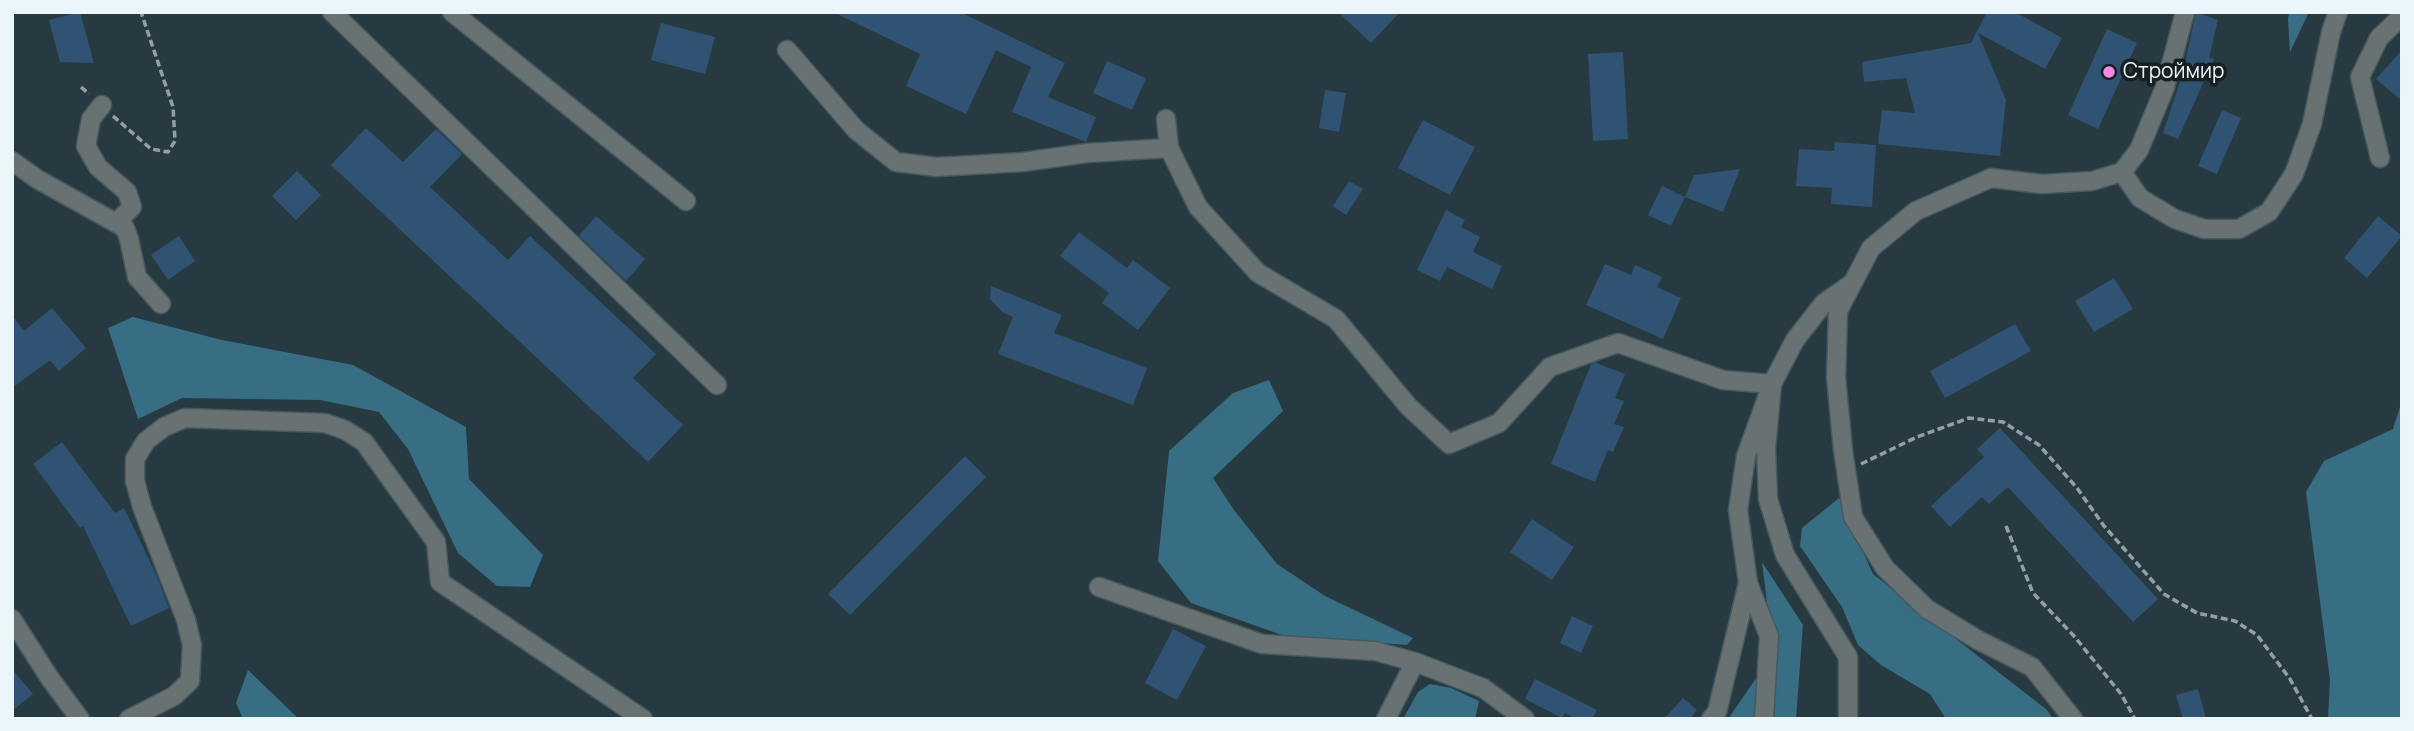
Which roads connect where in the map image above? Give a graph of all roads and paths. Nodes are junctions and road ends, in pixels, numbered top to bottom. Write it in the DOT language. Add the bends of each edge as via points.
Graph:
graph roads {
  1 [pos="141,12"];
  2 [pos="332,12"];
  3 [pos="452,12"];
  4 [pos="2185,12"];
  5 [pos="2338,12"];
  6 [pos="2402,16"];
  7 [pos="787,50"];
  8 [pos="81,87"];
  9 [pos="102,105"];
  10 [pos="1166,119"];
  11 [pos="1169,148"];
  12 [pos="2380,158"];
  13 [pos="12,161"];
  14 [pos="2122,172"];
  15 [pos="686,201"];
  16 [pos="116,223"];
  17 [pos="1853,283"];
  18 [pos="161,304"];
  19 [pos="1772,384"];
  20 [pos="717,386"];
  21 [pos="1846,471"];
  22 [pos="2006,526"];
  23 [pos="1748,583"];
  24 [pos="1099,587"];
  25 [pos="12,619"];
  26 [pos="12,636"];
  27 [pos="35,656"];
  28 [pos="1415,662"];
  29 [pos="80,719"];
  30 [pos="129,719"];
  31 [pos="643,719"];
  32 [pos="1387,719"];
  33 [pos="1525,719"];
  34 [pos="1711,719"];
  35 [pos="1764,719"];
  36 [pos="1848,719"];
  37 [pos="2073,719"];
  38 [pos="2135,719"];
  39 [pos="2312,719"];
  1 -- 9 [label="path" via="173,107 175,141 168,152 151,149"];
  2 -- 20 [label="street"];
  3 -- 15 [label="street"];
  4 -- 14 [label="street" via="2165,87 2139,150"];
  5 -- 14 [label="street" via="2312,124 2294,174 2269,212 2239,229 2204,229 2175,219 2140,198"];
  6 -- 12 [label="street" via="2379,38 2360,77"];
  7 -- 11 [label="street" via="856,130 896,162 937,167"];
  8 -- 9 [label="path"];
  9 -- 16 [label="street" via="91,119 86,146 98,167 127,192 132,207"];
  10 -- 11 [label="street"];
  11 -- 19 [label="street" via="1198,207 1258,273 1336,319 1408,406 1449,444 1499,423 1550,367 1618,343 1723,380"];
  13 -- 16 [label="street"];
  14 -- 17 [label="street" via="2092,181 2042,184 1991,178 1965,188 1916,211 1871,248"];
  16 -- 18 [label="street" via="125,228 137,277"];
  17 -- 19 [label="street" via="1824,303 1795,340"];
  17 -- 21 [label="street" via="1838,311 1836,340"];
  19 -- 23 [label="street" via="1746,456 1738,510"];
  19 -- 36 [label="street" via="1766,448 1768,499 1785,555 1848,657"];
  21 -- 37 [label="street" via="1853,517 1885,568 1927,609 2032,667"];
  21 -- 39 [label="path" via="1969,418 2003,422 2039,445 2164,594 2197,613 2235,621 2257,635 2290,679"];
  22 -- 38 [label="path" via="2033,593 2121,694"];
  23 -- 34 [label="street" via="1717,712"];
  23 -- 35 [label="street" via="1769,636"];
  24 -- 28 [label="street" via="1262,644 1375,651"];
  25 -- 27 [label="street"];
  26 -- 27 [label="street"];
  27 -- 29 [label="street"];
  28 -- 32 [label="street"];
  28 -- 33 [label="street" via="1483,688"];
  30 -- 31 [label="street" via="174,696 190,681 192,645 186,620 135,481 135,459 146,441 164,426 185,418 325,423 364,442 436,542 440,582"];
}
